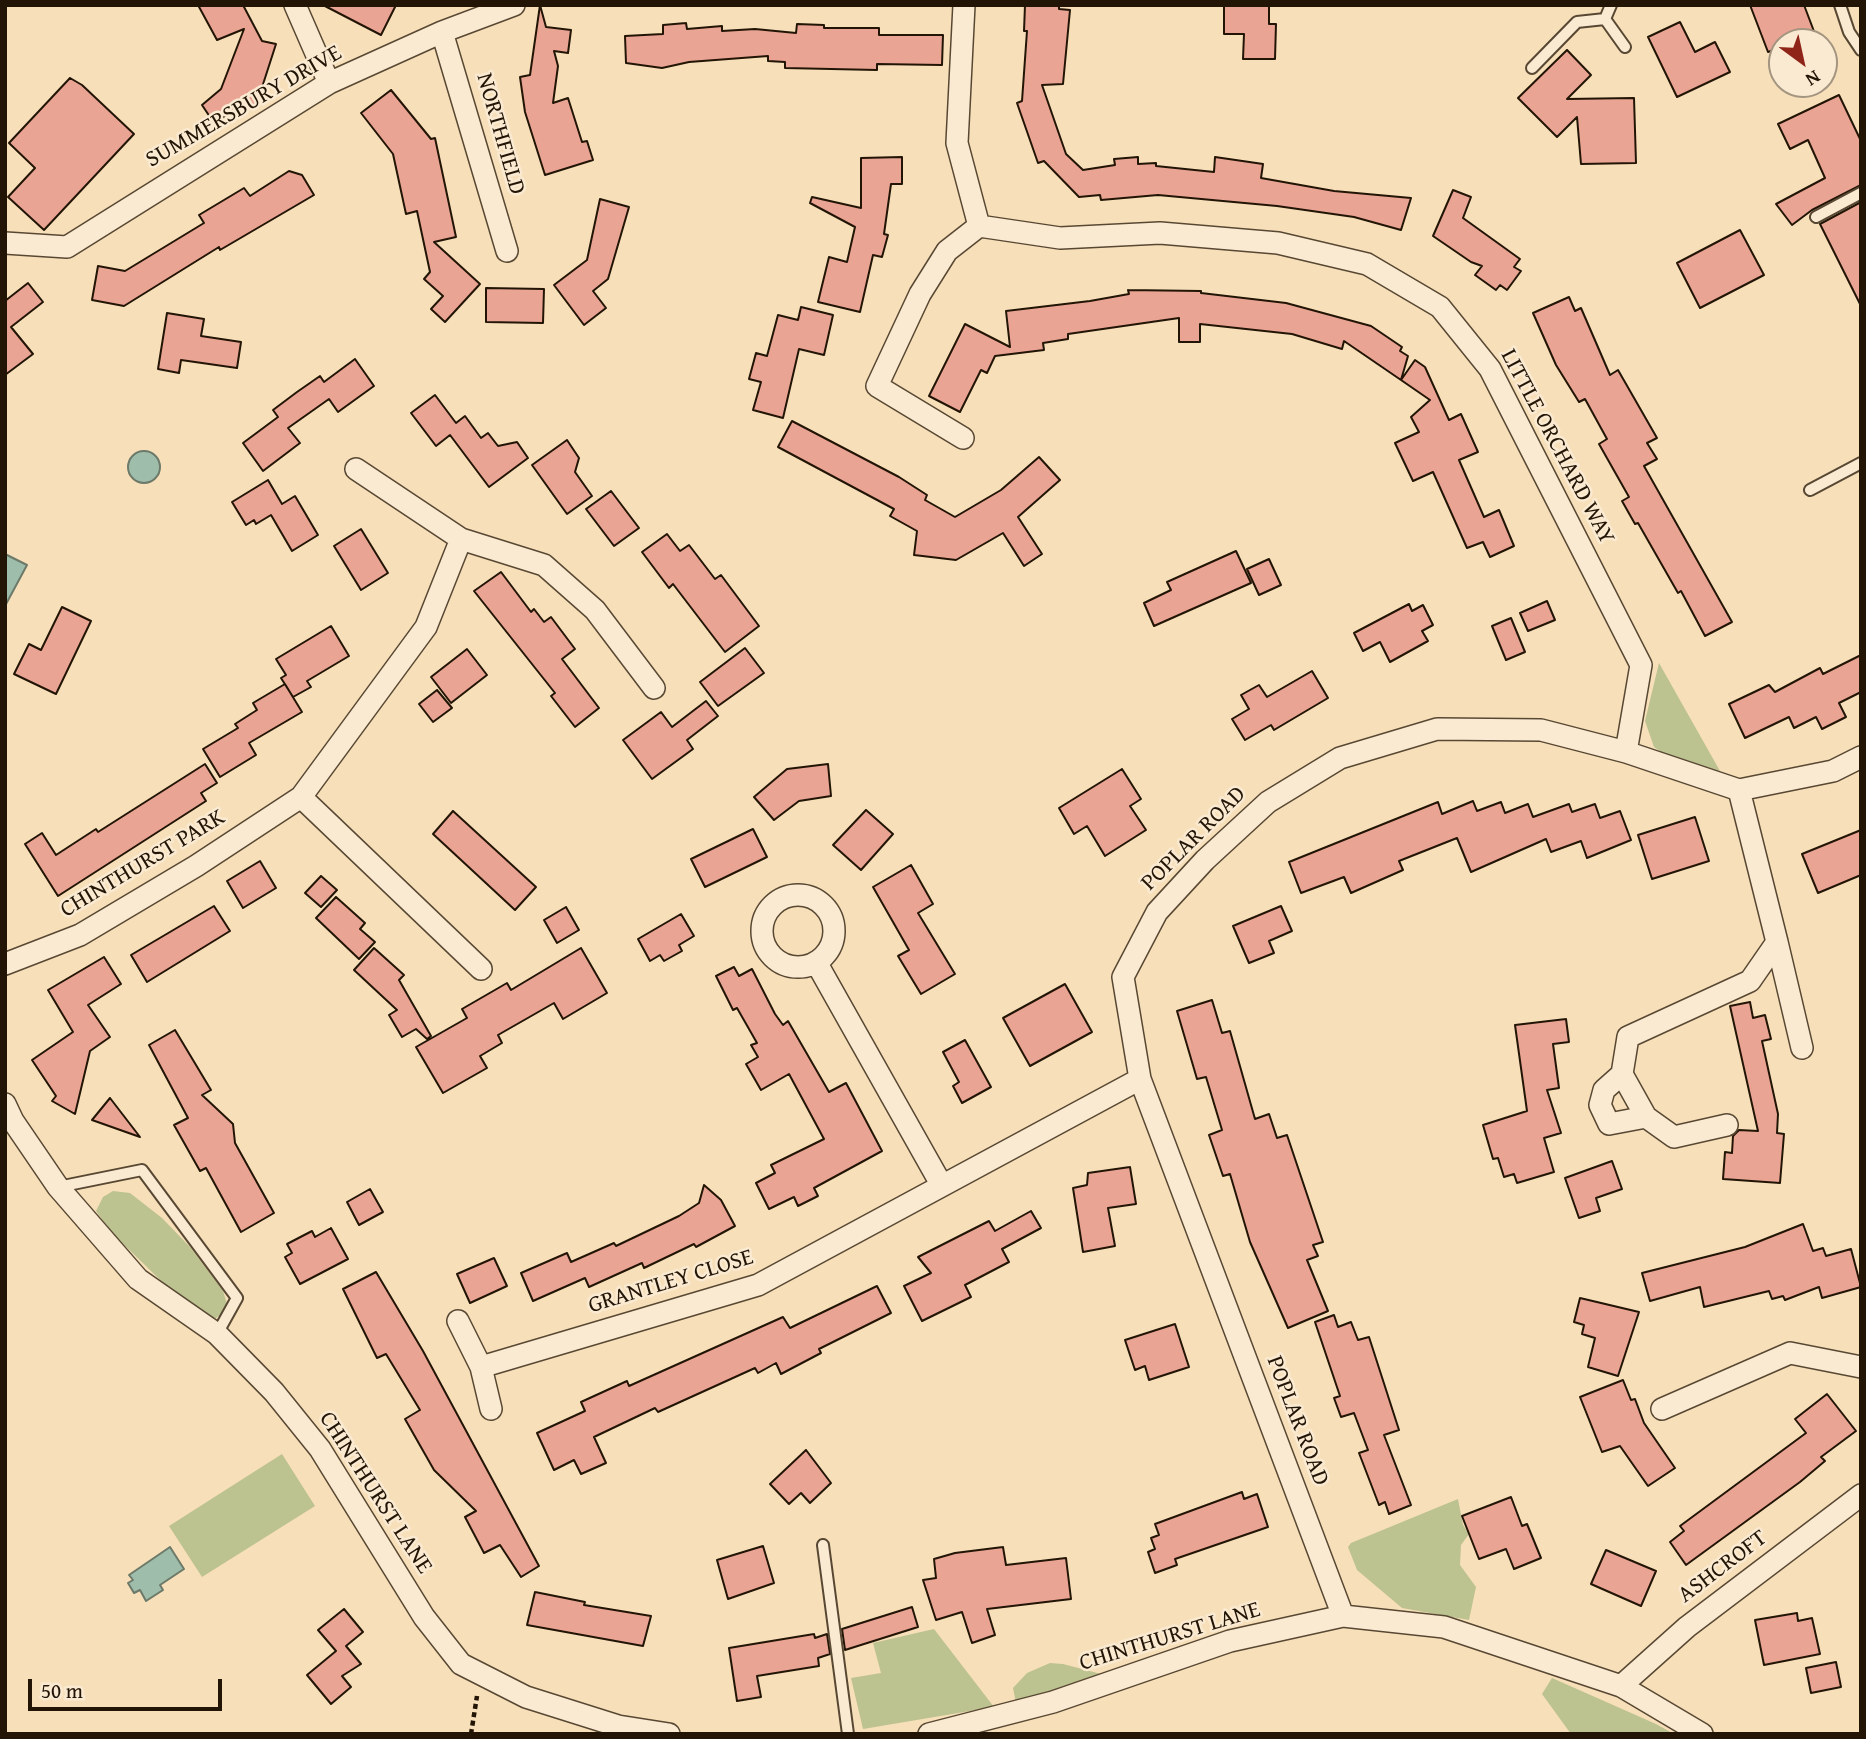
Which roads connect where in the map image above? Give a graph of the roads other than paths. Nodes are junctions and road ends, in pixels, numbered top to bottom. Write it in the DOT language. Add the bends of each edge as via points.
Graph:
graph roads {
  1 [pos="295,5"];
  2 [pos="514,5"];
  3 [pos="964,5"];
  4 [pos="1611,5"];
  5 [pos="1840,5"];
  6 [pos="1605,19"];
  7 [pos="442,32"];
  8 [pos="1625,47"];
  9 [pos="1861,50"];
  10 [pos="1532,68"];
  11 [pos="329,83"];
  12 [pos="1861,193"];
  13 [pos="1816,217"];
  14 [pos="979,226"];
  15 [pos="5,243"];
  16 [pos="506,251"];
  17 [pos="963,438"];
  18 [pos="1861,463"];
  19 [pos="356,469"];
  20 [pos="1810,490"];
  21 [pos="461,539"];
  22 [pos="654,688"];
  23 [pos="1626,752"];
  24 [pos="1861,757"];
  25 [pos="1739,790"];
  26 [pos="300,797"];
  27 [pos="1777,942"];
  28 [pos="816,962"];
  29 [pos="5,964"];
  30 [pos="481,969"];
  31 [pos="1802,1048"];
  32 [pos="1622,1074"];
  33 [pos="1140,1079"];
  34 [pos="5,1104"];
  35 [pos="1646,1117"];
  36 [pos="1727,1125"];
  37 [pos="941,1184"];
  38 [pos="58,1187"];
  39 [pos="458,1321"];
  40 [pos="217,1334"];
  41 [pos="481,1367"];
  42 [pos="1861,1367"];
  43 [pos="491,1409"];
  44 [pos="1662,1409"];
  45 [pos="1861,1495"];
  46 [pos="823,1545"];
  47 [pos="1343,1616"];
  48 [pos="1621,1686"];
  49 [pos="669,1734"];
  50 [pos="848,1734"];
  51 [pos="929,1734"];
  52 [pos="1702,1734"];
  1 -- 11 [label="street"];
  2 -- 7 [label="street, SUMMERSBURY DRIVE"];
  3 -- 14 [label="street" via="957,143"];
  4 -- 6 [label="lane"];
  5 -- 9 [label="lane"];
  6 -- 8 [label="lane"];
  6 -- 10 [label="lane" via="1577,22"];
  7 -- 11 [label="street, SUMMERSBURY DRIVE"];
  7 -- 16 [label="street, NORTHFIELD"];
  11 -- 15 [label="street, SUMMERSBURY DRIVE" via="67,247"];
  12 -- 13 [label="lane"];
  14 -- 17 [label="street" via="947,251 920,294 877,386"];
  14 -- 23 [label="street, LITTLE ORCHARD WAY" via="1060,238 1160,233 1278,243 1367,264 1440,307 1490,369 1642,665"];
  18 -- 20 [label="lane"];
  19 -- 21 [label="street"];
  21 -- 22 [label="street" via="544,565 595,610"];
  21 -- 26 [label="street, CHINTHURST PARK" via="426,627"];
  23 -- 25 [label="street, POPLAR ROAD"];
  23 -- 33 [label="street, POPLAR ROAD" via="1541,730 1437,729 1340,758 1268,802 1157,912 1123,977"];
  24 -- 25 [label="street" via="1833,771"];
  25 -- 27 [label="street"];
  26 -- 29 [label="street, CHINTHURST PARK" via="80,935"];
  26 -- 30 [label="street"];
  27 -- 31 [label="street"];
  27 -- 32 [label="street" via="1750,981 1628,1037"];
  28 -- 37 [label="street"];
  32 -- 35 [label="street"];
  32 -- 35 [label="street" via="1604,1090 1600,1105 1609,1124"];
  33 -- 37 [label="street, GRANTLEY CLOSE"];
  33 -- 47 [label="street, POPLAR ROAD"];
  34 -- 38 [label="street, CHINTHURST LANE"];
  35 -- 36 [label="street" via="1674,1137"];
  37 -- 41 [label="street, GRANTLEY CLOSE" via="758,1285"];
  38 -- 40 [label="street, CHINTHURST LANE" via="138,1279"];
  38 -- 40 [label="lane" via="142,1170 237,1298"];
  39 -- 41 [label="street"];
  40 -- 49 [label="street, CHINTHURST LANE" via="274,1392 320,1449 424,1617 461,1664 526,1697 618,1726"];
  41 -- 43 [label="street"];
  42 -- 44 [label="street" via="1790,1353"];
  45 -- 48 [label="street, ASHCROFT" via="1687,1627"];
  46 -- 50 [label="lane"];
  47 -- 48 [label="street, CHINTHURST LANE" via="1444,1627"];
  47 -- 51 [label="street, CHINTHURST LANE" via="1230,1641 1053,1702"];
  48 -- 52 [label="street, CHINTHURST LANE"];
}
